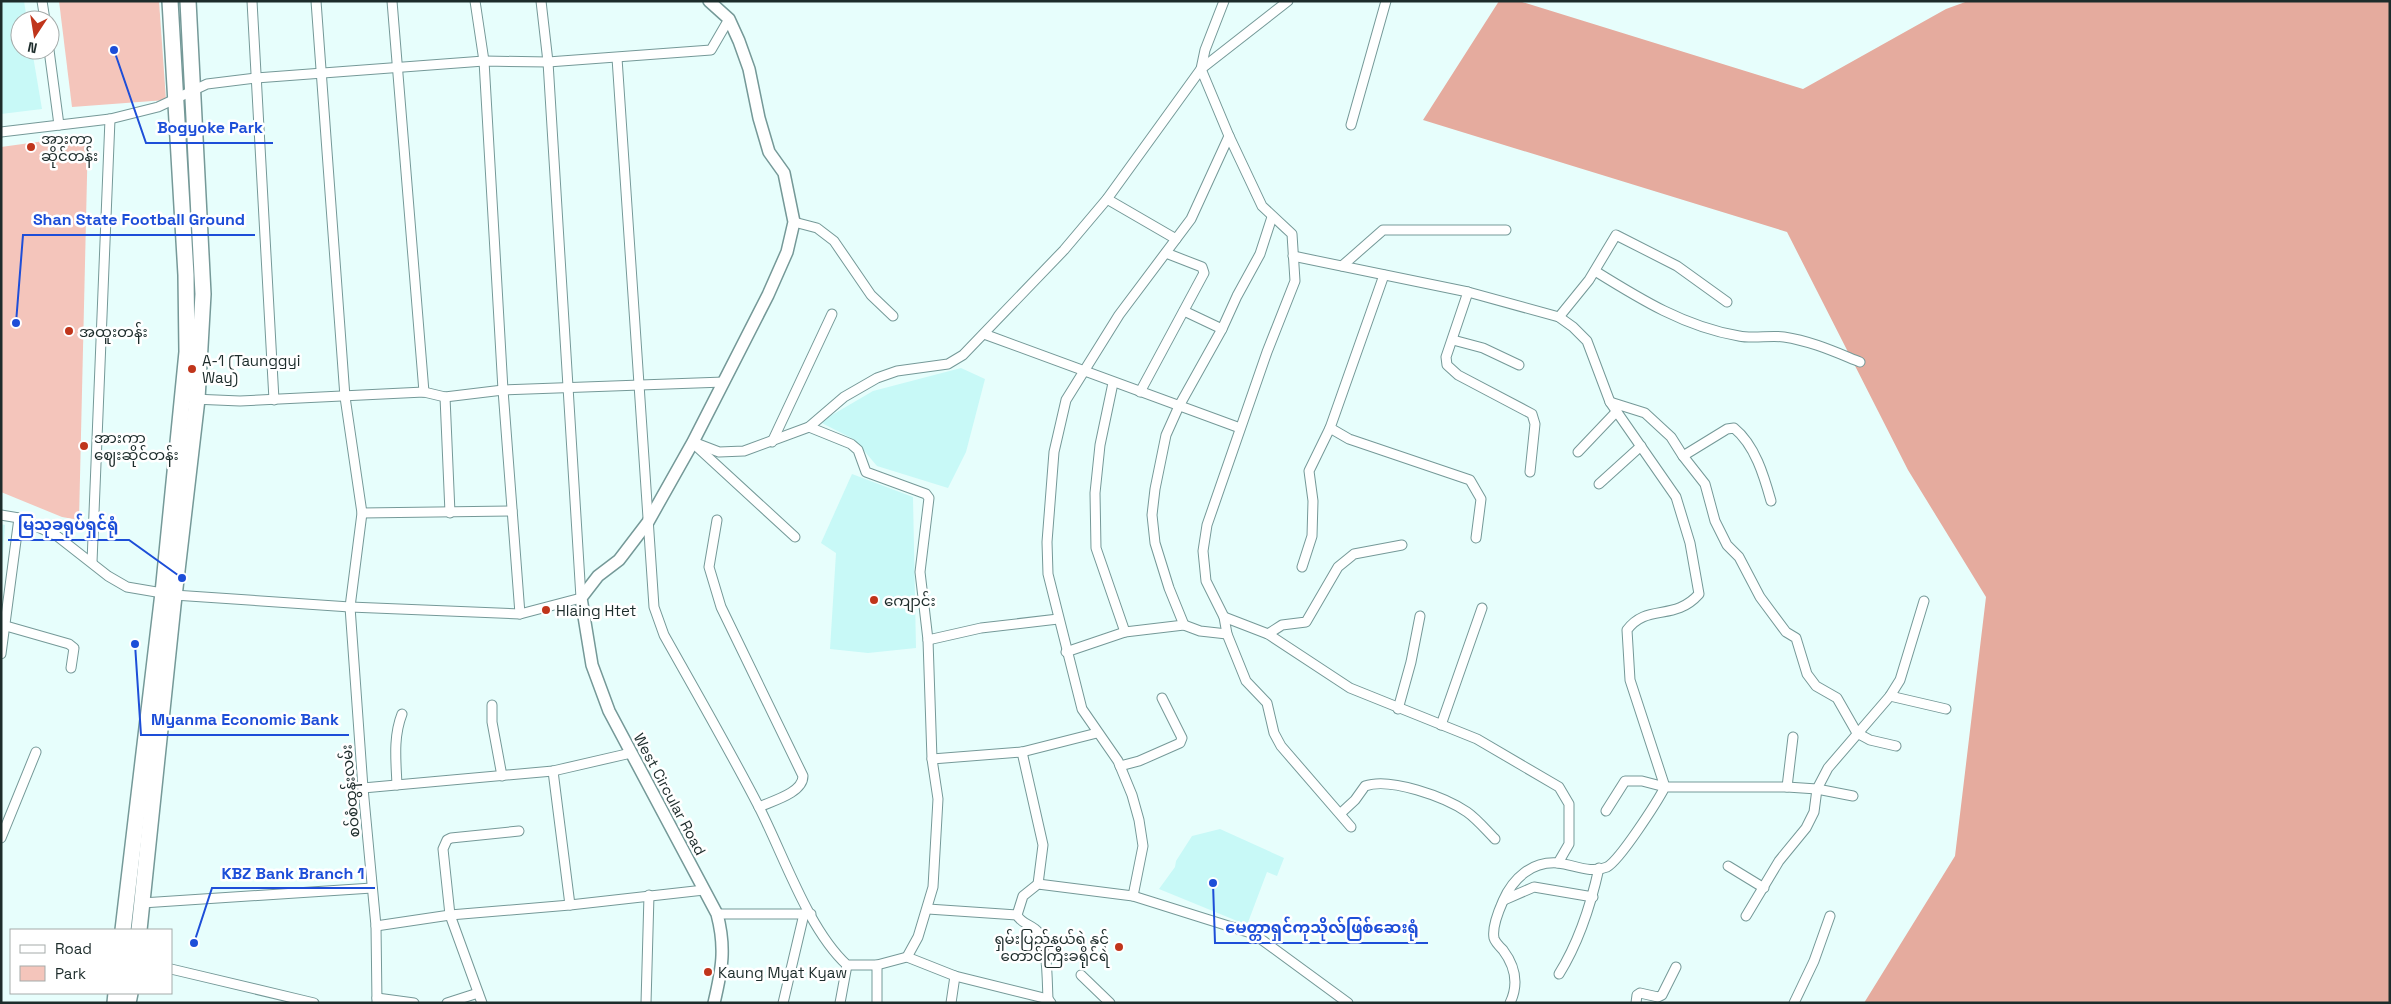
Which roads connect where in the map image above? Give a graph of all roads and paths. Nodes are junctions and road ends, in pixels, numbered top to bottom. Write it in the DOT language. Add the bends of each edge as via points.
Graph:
graph roads {
  1 [pos="170,1"];
  2 [pos="188,1"];
  3 [pos="252,1"];
  4 [pos="316,1"];
  5 [pos="392,1"];
  6 [pos="476,1"];
  7 [pos="541,1"];
  8 [pos="709,1"];
  9 [pos="1224,1"];
  10 [pos="1288,1"];
  11 [pos="1386,1"];
  12 [pos="728,18"];
  13 [pos="617,58"];
  14 [pos="50,60"];
  15 [pos="484,61"];
  16 [pos="548,62"];
  17 [pos="398,67"];
  18 [pos="1201,70"];
  19 [pos="321,74"];
  20 [pos="256,78"];
  21 [pos="194,90"];
  22 [pos="175,100"];
  23 [pos="110,119"];
  24 [pos="59,125"];
  25 [pos="1351,125"];
  26 [pos="1,132"];
  27 [pos="1229,136"];
  28 [pos="1107,199"];
  29 [pos="1272,217"];
  30 [pos="794,222"];
  31 [pos="1506,230"];
  32 [pos="1176,239"];
  33 [pos="1166,253"];
  34 [pos="1293,256"];
  35 [pos="1342,266"];
  36 [pos="1595,271"];
  37 [pos="1384,275"];
  38 [pos="1468,292"];
  39 [pos="1727,302"];
  40 [pos="1184,311"];
  41 [pos="832,314"];
  42 [pos="893,316"];
  43 [pos="1559,317"];
  44 [pos="1222,329"];
  45 [pos="984,334"];
  46 [pos="1453,340"];
  47 [pos="1860,362"];
  48 [pos="1519,365"];
  49 [pos="1085,371"];
  50 [pos="724,382"];
  51 [pos="1113,383"];
  52 [pos="639,385"];
  53 [pos="568,388"];
  54 [pos="503,390"];
  55 [pos="424,392"];
  56 [pos="1140,392"];
  57 [pos="345,397"];
  58 [pos="445,397"];
  59 [pos="190,400"];
  60 [pos="274,400"];
  61 [pos="1610,402"];
  62 [pos="1178,406"];
  63 [pos="1617,411"];
  64 [pos="809,427"];
  65 [pos="1240,428"];
  66 [pos="1330,428"];
  67 [pos="693,442"];
  68 [pos="772,442"];
  69 [pos="1641,446"];
  70 [pos="1578,452"];
  71 [pos="1683,456"];
  72 [pos="1530,472"];
  73 [pos="1599,484"];
  74 [pos="1771,501"];
  75 [pos="512,511"];
  76 [pos="362,513"];
  77 [pos="450,513"];
  78 [pos="1,515"];
  79 [pos="18,518"];
  80 [pos="717,520"];
  81 [pos="648,522"];
  82 [pos="795,537"];
  83 [pos="1476,538"];
  84 [pos="1402,545"];
  85 [pos="92,562"];
  86 [pos="1302,567"];
  87 [pos="168,594"];
  88 [pos="581,598"];
  89 [pos="1924,601"];
  90 [pos="350,607"];
  91 [pos="1482,608"];
  92 [pos="520,614"];
  93 [pos="1420,616"];
  94 [pos="1224,617"];
  95 [pos="1058,619"];
  96 [pos="1184,625"];
  97 [pos="6,626"];
  98 [pos="1125,632"];
  99 [pos="1227,634"];
  100 [pos="1268,634"];
  101 [pos="928,640"];
  102 [pos="1066,652"];
  103 [pos="1,654"];
  104 [pos="71,668"];
  105 [pos="1890,696"];
  106 [pos="1162,698"];
  107 [pos="492,705"];
  108 [pos="1398,709"];
  109 [pos="1946,709"];
  110 [pos="402,714"];
  111 [pos="1442,725"];
  112 [pos="1096,733"];
  113 [pos="1857,733"];
  114 [pos="1793,737"];
  115 [pos="1896,746"];
  116 [pos="36,752"];
  117 [pos="1022,752"];
  118 [pos="631,753"];
  119 [pos="932,759"];
  120 [pos="1120,766"];
  121 [pos="553,771"];
  122 [pos="502,776"];
  123 [pos="397,785"];
  124 [pos="1666,787"];
  125 [pos="1787,787"];
  126 [pos="363,788"];
  127 [pos="1817,789"];
  128 [pos="1853,796"];
  129 [pos="759,807"];
  130 [pos="1606,810"];
  131 [pos="1341,813"];
  132 [pos="1351,827"];
  133 [pos="519,831"];
  134 [pos="1,838"];
  135 [pos="1495,839"];
  136 [pos="1558,863"];
  137 [pos="1728,866"];
  138 [pos="1599,868"];
  139 [pos="1038,884"];
  140 [pos="372,888"];
  141 [pos="1764,888"];
  142 [pos="704,890"];
  143 [pos="649,895"];
  144 [pos="1133,896"];
  145 [pos="1592,897"];
  146 [pos="1503,900"];
  147 [pos="142,904"];
  148 [pos="570,905"];
  149 [pos="928,909"];
  150 [pos="450,914"];
  151 [pos="717,914"];
  152 [pos="807,914"];
  153 [pos="1017,915"];
  154 [pos="1746,916"];
  155 [pos="1830,916"];
  156 [pos="376,926"];
  157 [pos="123,929"];
  158 [pos="139,929"];
  159 [pos="907,957"];
  160 [pos="877,965"];
  161 [pos="847,966"];
  162 [pos="1676,966"];
  163 [pos="172,969"];
  164 [pos="1559,974"];
  165 [pos="1081,975"];
  166 [pos="955,976"];
  167 [pos="478,993"];
  168 [pos="377,1000"];
  169 [pos="1050,1001"];
  170 [pos="314,1003"];
  171 [pos="414,1003"];
  172 [pos="447,1003"];
  173 [pos="482,1003"];
  174 [pos="646,1003"];
  175 [pos="714,1003"];
  176 [pos="783,1003"];
  177 [pos="840,1003"];
  178 [pos="877,1003"];
  179 [pos="951,1003"];
  180 [pos="1110,1003"];
  181 [pos="1348,1003"];
  182 [pos="1510,1003"];
  183 [pos="1636,1003"];
  184 [pos="1794,1003"];
  1 -- 22 [label="highway"];
  2 -- 21 [label="highway"];
  3 -- 20 [label="street"];
  4 -- 19 [label="street, စဝ်စံထွန်းလမ်း"];
  5 -- 17 [label="street"];
  6 -- 15 [label="street"];
  7 -- 16 [label="street"];
  8 -- 12 [label="street"];
  9 -- 18 [label="street" via="1205,50"];
  10 -- 18 [label="street"];
  11 -- 25 [label="street"];
  12 -- 13 [label="street" via="711,50"];
  12 -- 30 [label="street" via="749,69 770,152 784,173"];
  13 -- 16 [label="street"];
  13 -- 52 [label="street"];
  14 -- 24 [label="street"];
  15 -- 16 [label="street"];
  15 -- 17 [label="street"];
  15 -- 54 [label="street"];
  16 -- 53 [label="street"];
  17 -- 19 [label="street"];
  17 -- 55 [label="street"];
  18 -- 27 [label="street"];
  18 -- 28 [label="street"];
  19 -- 20 [label="street"];
  19 -- 57 [label="street, စဝ်စံထွန်းလမ်း"];
  20 -- 21 [label="street" via="207,84"];
  20 -- 60 [label="street"];
  21 -- 22 [label="street"];
  21 -- 59 [label="highway" via="203,294"];
  22 -- 23 [label="street" via="145,112"];
  22 -- 59 [label="highway"];
  23 -- 24 [label="street"];
  23 -- 85 [label="street"];
  24 -- 26 [label="street"];
  27 -- 29 [label="street" via="1262,206"];
  27 -- 32 [label="street" via="1191,219"];
  28 -- 32 [label="street"];
  28 -- 45 [label="street" via="1064,250"];
  29 -- 34 [label="street" via="1292,234"];
  29 -- 44 [label="street" via="1260,254"];
  30 -- 42 [label="street" via="817,228 834,241 871,295"];
  30 -- 50 [label="street" via="788,252"];
  31 -- 35 [label="street" via="1383,230"];
  32 -- 33 [label="street"];
  33 -- 40 [label="street" via="1202,268 1204,273"];
  33 -- 49 [label="street" via="1119,315"];
  34 -- 35 [label="street"];
  34 -- 65 [label="street" via="1295,281"];
  35 -- 37 [label="street"];
  36 -- 39 [label="street" via="1616,235 1620,235 1678,266"];
  36 -- 43 [label="street"];
  36 -- 47 [label="street" via="1650,305 1686,322 1740,337 1782,336 1809,341"];
  37 -- 38 [label="street"];
  37 -- 66 [label="street"];
  38 -- 43 [label="street"];
  38 -- 46 [label="street"];
  40 -- 44 [label="street"];
  40 -- 56 [label="street"];
  41 -- 68 [label="street"];
  43 -- 61 [label="street" via="1587,341"];
  44 -- 62 [label="street"];
  45 -- 49 [label="street"];
  45 -- 64 [label="street" via="964,355 948,364 898,371 877,378 844,397"];
  46 -- 48 [label="street" via="1483,348"];
  46 -- 72 [label="street" via="1446,357 1450,370 1532,414 1535,424"];
  49 -- 51 [label="street"];
  49 -- 95 [label="street" via="1066,400 1054,452 1046,542 1048,574"];
  50 -- 52 [label="street"];
  50 -- 67 [label="street"];
  51 -- 56 [label="street"];
  51 -- 98 [label="street" via="1100,445 1095,493 1096,548"];
  52 -- 53 [label="street"];
  52 -- 81 [label="street"];
  53 -- 54 [label="street"];
  53 -- 88 [label="street"];
  54 -- 58 [label="street"];
  54 -- 75 [label="street"];
  55 -- 57 [label="street"];
  55 -- 58 [label="street"];
  56 -- 62 [label="street"];
  57 -- 60 [label="street"];
  57 -- 76 [label="street, စဝ်စံထွန်းလမ်း"];
  58 -- 77 [label="street"];
  59 -- 60 [label="street"];
  59 -- 87 [label="highway"];
  61 -- 63 [label="street"];
  61 -- 71 [label="street" via="1645,413 1671,437"];
  62 -- 65 [label="street"];
  62 -- 96 [label="street" via="1166,435 1152,515 1154,543"];
  63 -- 69 [label="street"];
  63 -- 70 [label="street"];
  64 -- 68 [label="street"];
  64 -- 101 [label="street" via="851,444 858,450 866,472 926,494 929,498 920,572"];
  65 -- 94 [label="street" via="1207,525 1203,551 1206,581"];
  66 -- 83 [label="street" via="1349,439 1470,480 1481,499"];
  66 -- 86 [label="street" via="1309,471 1313,501 1312,536"];
  67 -- 68 [label="street" via="719,452 744,451"];
  67 -- 81 [label="street"];
  67 -- 82 [label="street"];
  69 -- 73 [label="street"];
  69 -- 124 [label="street" via="1676,497 1690,543 1699,594 1679,610 1639,617 1627,630 1630,680"];
  71 -- 74 [label="street" via="1727,428 1734,428 1740,432 1762,469"];
  71 -- 113 [label="street" via="1705,484 1715,521 1727,545 1739,557 1760,597 1786,632 1796,638 1807,674 1816,686 1837,698"];
  75 -- 77 [label="street"];
  75 -- 92 [label="street"];
  76 -- 77 [label="street"];
  76 -- 90 [label="street, စဝ်စံထွန်းလမ်း"];
  78 -- 79 [label="street"];
  79 -- 85 [label="street" via="57,536"];
  79 -- 97 [label="street"];
  80 -- 129 [label="street" via="709,567 718,598 803,776 798,788"];
  81 -- 88 [label="street" via="619,560 598,576"];
  81 -- 129 [label="street" via="654,606 664,635"];
  84 -- 100 [label="street" via="1354,554 1338,567 1306,622 1282,625"];
  85 -- 87 [label="street" via="126,587"];
  87 -- 90 [label="street"];
  87 -- 147 [label="highway"];
  87 -- 157 [label="highway"];
  88 -- 92 [label="street"];
  88 -- 118 [label="street, West Circular Road" via="592,664 609,711"];
  89 -- 105 [label="street" via="1900,680"];
  90 -- 92 [label="street"];
  90 -- 126 [label="street, စဝ်စံထွန်းလမ်း"];
  91 -- 111 [label="street"];
  93 -- 108 [label="street"];
  94 -- 99 [label="street"];
  94 -- 100 [label="street"];
  95 -- 101 [label="street" via="981,628"];
  95 -- 102 [label="street"];
  96 -- 98 [label="street"];
  96 -- 99 [label="street" via="1200,631"];
  97 -- 103 [label="street"];
  97 -- 104 [label="street" via="69,644 74,648"];
  98 -- 102 [label="street"];
  99 -- 131 [label="street" via="1246,681 1267,703 1274,733 1281,746"];
  100 -- 108 [label="street" via="1350,688"];
  101 -- 119 [label="street"];
  102 -- 112 [label="street" via="1082,709"];
  105 -- 109 [label="street"];
  105 -- 113 [label="street"];
  106 -- 120 [label="street" via="1182,738 1180,743"];
  107 -- 122 [label="street"];
  108 -- 111 [label="street"];
  110 -- 123 [label="street" via="395,752"];
  111 -- 136 [label="street" via="1477,739 1559,787 1569,804 1569,844"];
  112 -- 117 [label="street"];
  112 -- 120 [label="street"];
  113 -- 115 [label="street" via="1870,740"];
  113 -- 127 [label="street" via="1828,768"];
  114 -- 125 [label="street"];
  116 -- 134 [label="street"];
  117 -- 119 [label="street"];
  117 -- 139 [label="street" via="1043,845"];
  118 -- 121 [label="street"];
  118 -- 142 [label="street, West Circular Road"];
  119 -- 149 [label="street" via="938,799 934,887"];
  120 -- 144 [label="street" via="1132,795 1143,846"];
  121 -- 122 [label="street"];
  121 -- 148 [label="street"];
  122 -- 123 [label="street"];
  123 -- 126 [label="street"];
  124 -- 125 [label="street"];
  124 -- 130 [label="street" via="1625,781"];
  124 -- 138 [label="street" via="1630,841 1607,866"];
  125 -- 127 [label="street"];
  126 -- 140 [label="street, စဝ်စံထွန်းလမ်း"];
  127 -- 128 [label="street"];
  127 -- 141 [label="street" via="1814,812 1806,828 1779,862"];
  129 -- 152 [label="street"];
  131 -- 132 [label="street"];
  131 -- 135 [label="street" via="1365,786 1387,783 1423,792 1467,812"];
  133 -- 150 [label="street" via="446,840 443,849"];
  136 -- 138 [label="street" via="1586,870"];
  136 -- 146 [label="street" via="1529,868"];
  137 -- 141 [label="street"];
  138 -- 145 [label="street"];
  139 -- 144 [label="street"];
  139 -- 153 [label="street" via="1023,896"];
  140 -- 147 [label="street"];
  140 -- 156 [label="street, စဝ်စံထွန်းလမ်း"];
  141 -- 154 [label="street"];
  142 -- 143 [label="street"];
  142 -- 151 [label="street, West Circular Road"];
  143 -- 148 [label="street"];
  143 -- 174 [label="street"];
  144 -- 181 [label="street" via="1254,934"];
  145 -- 146 [label="street" via="1534,887"];
  145 -- 164 [label="street"];
  146 -- 182 [label="street" via="1494,939 1511,961 1516,976"];
  147 -- 158 [label="highway"];
  148 -- 150 [label="street"];
  149 -- 153 [label="street"];
  149 -- 159 [label="street"];
  150 -- 156 [label="street"];
  150 -- 167 [label="street"];
  151 -- 152 [label="street"];
  151 -- 175 [label="street, West Circular Road" via="724,950"];
  152 -- 161 [label="street" via="833,952"];
  152 -- 176 [label="street"];
  153 -- 169 [label="street" via="1043,938"];
  155 -- 184 [label="street"];
  156 -- 168 [label="street, စဝ်စံထွန်းလမ်း"];
  159 -- 160 [label="street"];
  159 -- 166 [label="street"];
  160 -- 161 [label="street"];
  160 -- 178 [label="street"];
  161 -- 177 [label="street"];
  162 -- 183 [label="street" via="1662,995 1640,993"];
  163 -- 170 [label="street"];
  165 -- 180 [label="street"];
  166 -- 169 [label="street"];
  166 -- 179 [label="street"];
  167 -- 172 [label="street"];
  167 -- 173 [label="street"];
  168 -- 171 [label="street"];
}
